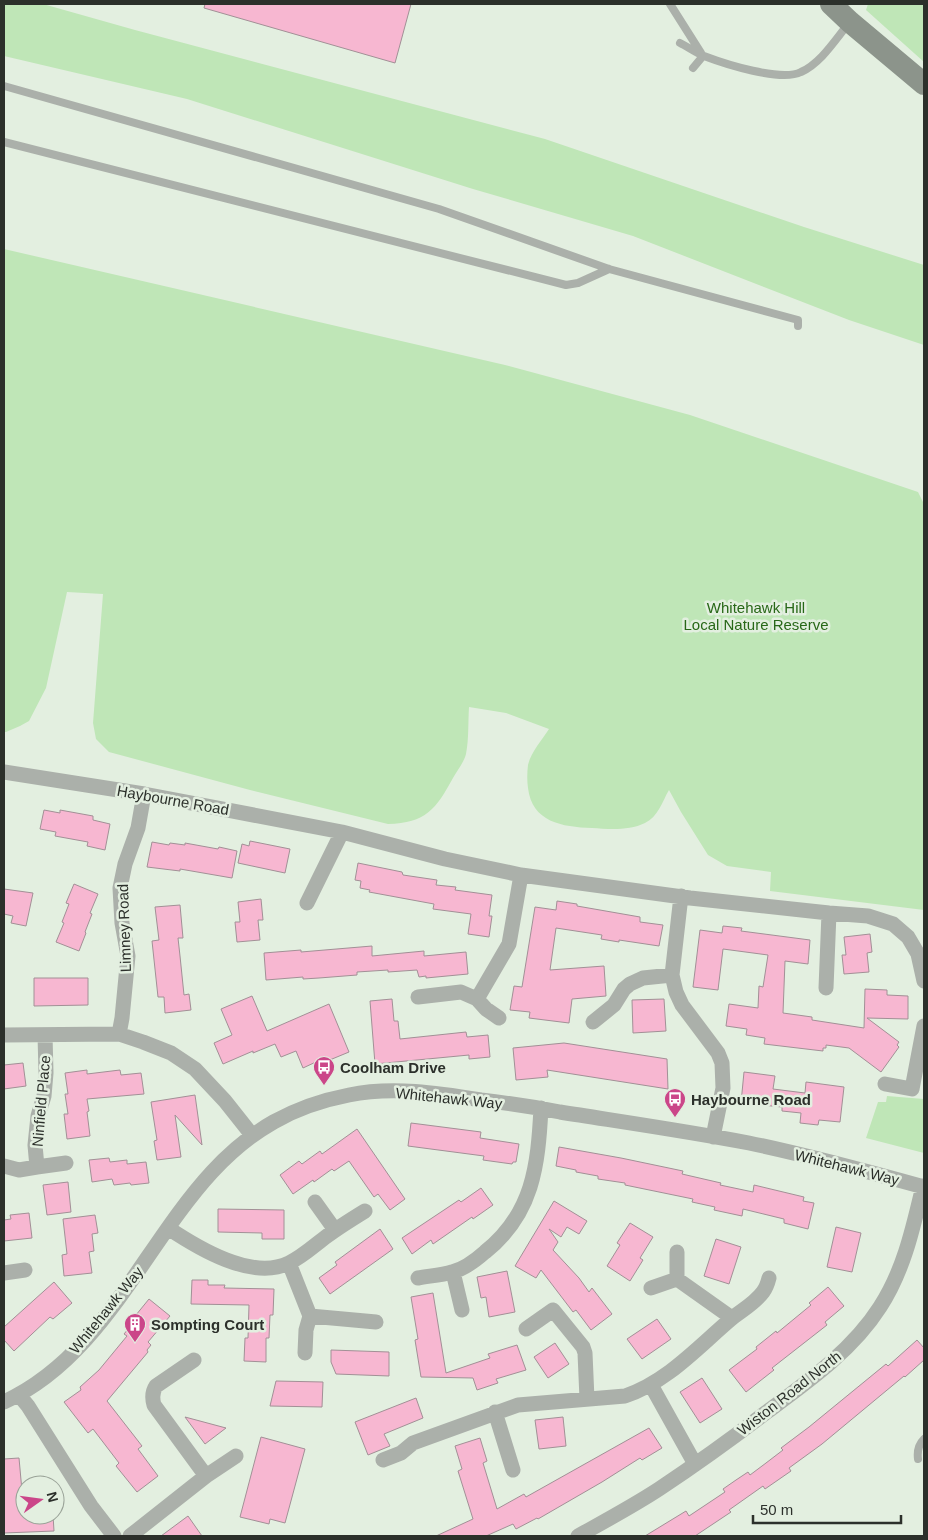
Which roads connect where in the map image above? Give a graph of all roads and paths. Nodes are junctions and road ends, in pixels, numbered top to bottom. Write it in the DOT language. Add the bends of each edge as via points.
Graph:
graph roads {
  1 [pos="670,4"];
  2 [pos="832,4"];
  3 [pos="850,22"];
  4 [pos="680,43"];
  5 [pos="703,56"];
  6 [pos="693,68"];
  7 [pos="924,84"];
  8 [pos="4,86"];
  9 [pos="4,142"];
  10 [pos="609,269"];
  11 [pos="798,326"];
  12 [pos="4,772"];
  13 [pos="144,794"];
  14 [pos="342,832"];
  15 [pos="521,875"];
  16 [pos="682,896"];
  17 [pos="307,904"];
  18 [pos="829,913"];
  19 [pos="672,975"];
  20 [pos="924,981"];
  21 [pos="826,988"];
  22 [pos="418,997"];
  23 [pos="477,999"];
  24 [pos="498,1018"];
  25 [pos="593,1022"];
  26 [pos="924,1026"];
  27 [pos="45,1034"];
  28 [pos="119,1034"];
  29 [pos="4,1035"];
  30 [pos="884,1084"];
  31 [pos="918,1090"];
  32 [pos="541,1108"];
  33 [pos="252,1135"];
  34 [pos="713,1137"];
  35 [pos="66,1163"];
  36 [pos="4,1166"];
  37 [pos="37,1167"];
  38 [pos="924,1186"];
  39 [pos="315,1202"];
  40 [pos="365,1211"];
  41 [pos="168,1228"];
  42 [pos="335,1230"];
  43 [pos="677,1252"];
  44 [pos="289,1263"];
  45 [pos="25,1270"];
  46 [pos="453,1272"];
  47 [pos="4,1273"];
  48 [pos="418,1278"];
  49 [pos="770,1278"];
  50 [pos="677,1279"];
  51 [pos="651,1288"];
  52 [pos="462,1310"];
  53 [pos="310,1316"];
  54 [pos="732,1318"];
  55 [pos="376,1322"];
  56 [pos="526,1329"];
  57 [pos="305,1354"];
  58 [pos="194,1360"];
  59 [pos="651,1385"];
  60 [pos="19,1395"];
  61 [pos="587,1399"];
  62 [pos="4,1402"];
  63 [pos="495,1412"];
  64 [pos="924,1439"];
  65 [pos="236,1456"];
  66 [pos="918,1459"];
  67 [pos="383,1460"];
  68 [pos="695,1464"];
  69 [pos="513,1470"];
  70 [pos="206,1476"];
  71 [pos="114,1536"];
  72 [pos="130,1536"];
  73 [pos="578,1536"];
  1 -- 5 [label="lane"];
  2 -- 3 [label="street"];
  3 -- 5 [label="lane" via="815,63 794,75 759,72"];
  3 -- 7 [label="street"];
  4 -- 5 [label="lane"];
  5 -- 6 [label="lane"];
  8 -- 10 [label="lane" via="439,209"];
  9 -- 10 [label="lane" via="566,285"];
  10 -- 11 [label="lane" via="798,320"];
  12 -- 13 [label="street, Haybourne Road"];
  13 -- 14 [label="street, Haybourne Road"];
  13 -- 28 [label="street, Limney Road" via="140,821 120,888 128,956"];
  14 -- 15 [label="street, Haybourne Road"];
  14 -- 17 [label="street"];
  15 -- 16 [label="street, Haybourne Road"];
  15 -- 23 [label="street" via="508,944"];
  16 -- 18 [label="street, Haybourne Road"];
  16 -- 19 [label="street"];
  18 -- 20 [label="street, Haybourne Road" via="868,916 893,924 914,945"];
  18 -- 21 [label="street"];
  19 -- 25 [label="street" via="643,978 630,984 614,1005"];
  19 -- 34 [label="street" via="682,1004 722,1063 723,1088"];
  22 -- 23 [label="street" via="461,992"];
  23 -- 24 [label="street"];
  26 -- 31 [label="street"];
  27 -- 28 [label="street"];
  27 -- 29 [label="street"];
  27 -- 37 [label="street, Ninfield Place" via="46,1073 35,1145"];
  28 -- 33 [label="street" via="171,1053 195,1069"];
  30 -- 31 [label="street"];
  32 -- 33 [label="street, Whitehawk Way" via="418,1092 363,1093 290,1113"];
  32 -- 34 [label="street, Whitehawk Way"];
  32 -- 46 [label="street" via="535,1172 518,1216 503,1237 473,1262"];
  33 -- 41 [label="street, Whitehawk Way" via="212,1172"];
  34 -- 38 [label="street, Whitehawk Way" via="835,1162"];
  35 -- 37 [label="street, Ninfield Place"];
  36 -- 37 [label="street, Ninfield Place" via="19,1170"];
  38 -- 68 [label="street, Wiston Road North" via="901,1267 869,1323 807,1382"];
  39 -- 42 [label="street"];
  40 -- 42 [label="street"];
  41 -- 44 [label="street" via="213,1255 240,1264 265,1267"];
  41 -- 60 [label="street, Whitehawk Way" via="88,1337 54,1369"];
  42 -- 44 [label="street"];
  43 -- 50 [label="street"];
  44 -- 53 [label="street"];
  45 -- 47 [label="street"];
  46 -- 48 [label="street"];
  46 -- 52 [label="street"];
  49 -- 54 [label="street" via="764,1291 748,1308"];
  50 -- 51 [label="street"];
  50 -- 54 [label="street"];
  53 -- 55 [label="street"];
  53 -- 57 [label="street"];
  54 -- 59 [label="street"];
  56 -- 61 [label="street" via="553,1310 583,1347"];
  58 -- 70 [label="street" via="156,1386 152,1399"];
  59 -- 61 [label="street" via="625,1396"];
  59 -- 68 [label="street"];
  60 -- 62 [label="street, Whitehawk Way"];
  60 -- 71 [label="street"];
  61 -- 63 [label="street" via="518,1405"];
  63 -- 67 [label="street" via="413,1443 401,1453"];
  63 -- 69 [label="street"];
  64 -- 66 [label="lane" via="917,1450"];
  65 -- 70 [label="street"];
  68 -- 73 [label="street, Wiston Road North"];
  70 -- 72 [label="street"];
}
